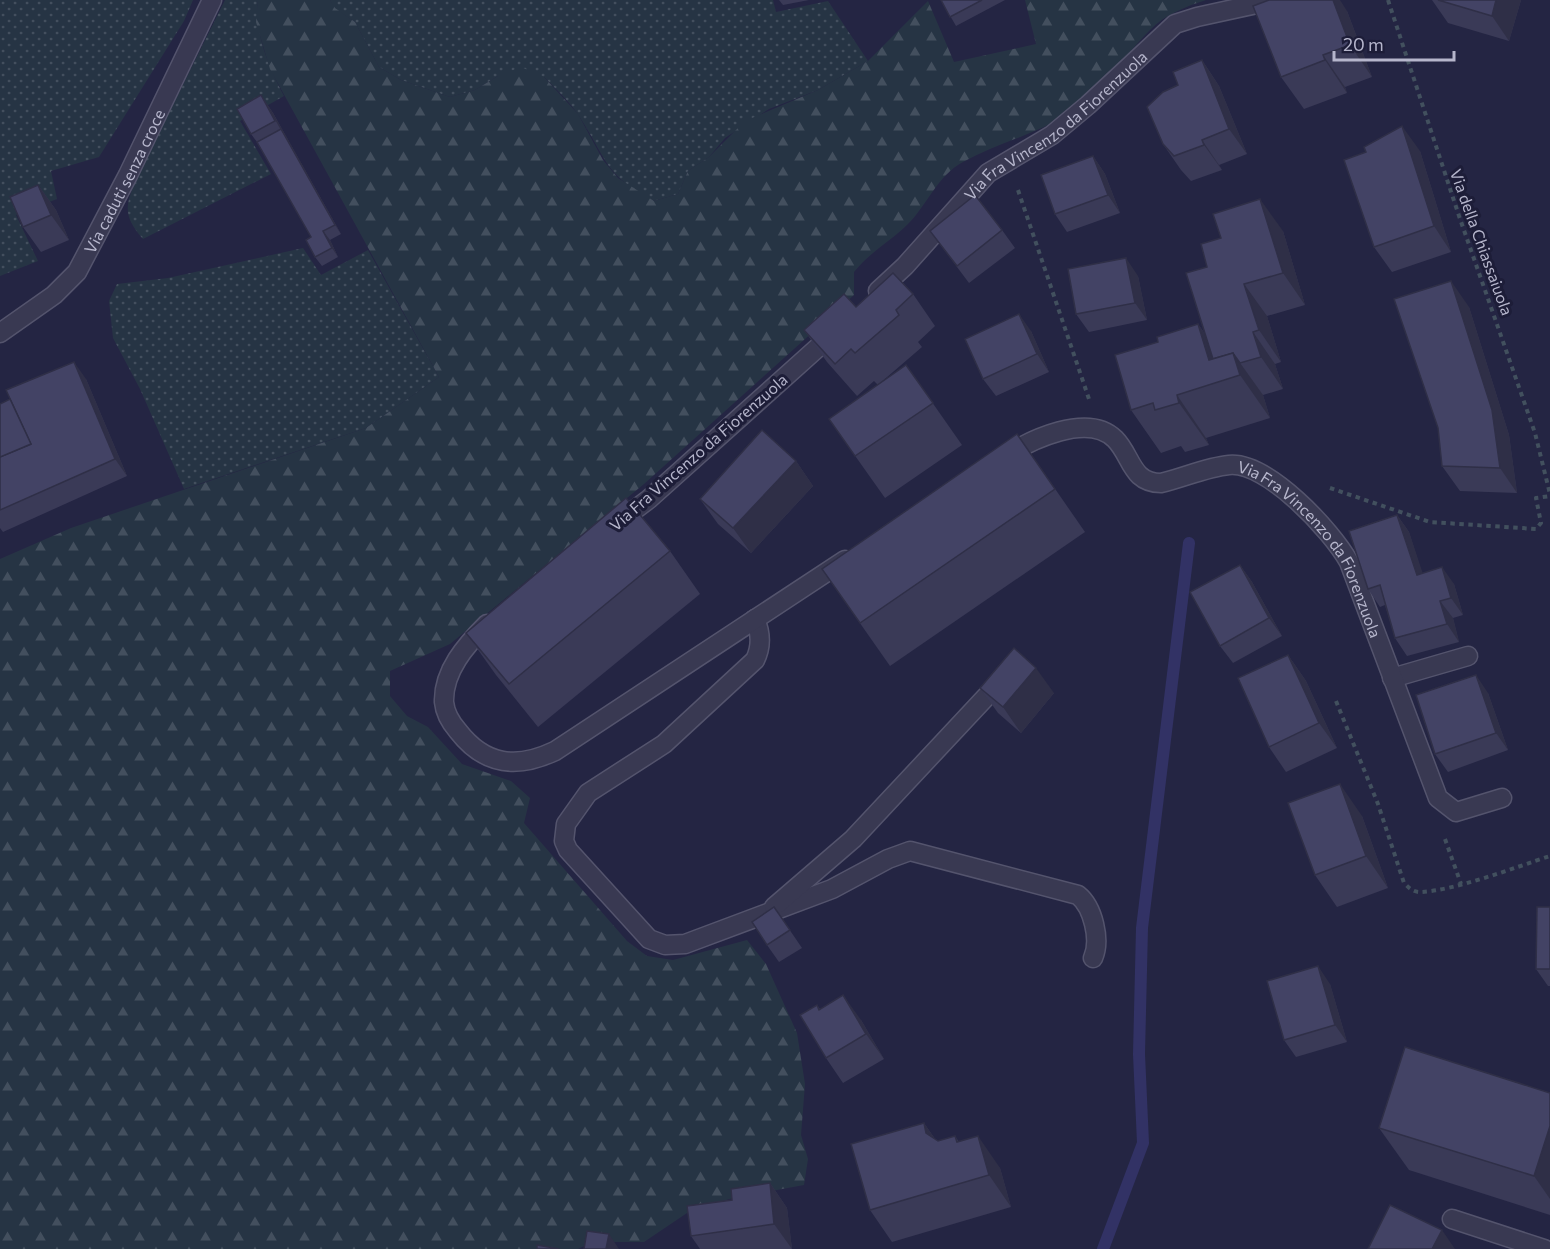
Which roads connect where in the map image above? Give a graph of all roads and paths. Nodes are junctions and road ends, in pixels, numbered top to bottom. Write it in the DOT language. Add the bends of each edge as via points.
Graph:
graph roads {
  1 [pos="212,0"];
  2 [pos="1275,0"];
  3 [pos="1388,0"];
  4 [pos="1008,161"];
  5 [pos="862,306"];
  6 [pos="845,322"];
  7 [pos="0,333"];
  8 [pos="1099,428"];
  9 [pos="984,470"];
  10 [pos="1286,493"];
  11 [pos="1550,495"];
  12 [pos="601,536"];
  13 [pos="864,547"];
  14 [pos="496,615"];
  15 [pos="755,619"];
  16 [pos="1468,656"];
  17 [pos="1392,678"];
  18 [pos="998,684"];
  19 [pos="1336,701"];
  20 [pos="1502,798"];
  21 [pos="1447,807"];
  22 [pos="1550,856"];
  23 [pos="1461,884"];
  24 [pos="764,916"];
  25 [pos="1093,958"];
  26 [pos="1452,1219"];
  27 [pos="1544,1249"];
  1 -- 7 [label="street, Via caduti senza croce" via="77,272 54,296"];
  2 -- 4 [label="street, Via Fra Vincenzo da Fiorenzuola" via="1175,24 1052,135"];
  3 -- 11 [label="path, Via della Chiassaiuola" via="1535,433"];
  4 -- 5 [label="street, Via Fra Vincenzo da Fiorenzuola" via="972,188 905,266"];
  4 -- 8 [label="path"];
  6 -- 12 [label="street, Via Fra Vincenzo da Fiorenzuola" via="649,499"];
  8 -- 9 [label="street" via="1060,431 1024,444"];
  8 -- 10 [label="street, Via Fra Vincenzo da Fiorenzuola" via="1115,439 1132,469 1152,483 1230,465 1245,467"];
  10 -- 11 [label="path" via="1296,484 1310,482 1430,522 1536,529 1541,523 1536,498"];
  10 -- 17 [label="street, Via Fra Vincenzo da Fiorenzuola" via="1341,548 1359,585"];
  13 -- 15 [label="street"];
  14 -- 15 [label="street" via="472,639 453,667 444,705 456,729 476,752 522,763 555,751"];
  15 -- 24 [label="street" via="760,646 755,660 664,744 588,793 571,814 564,833 568,850 577,862 657,943 686,944"];
  16 -- 17 [label="street"];
  17 -- 21 [label="street, Via Fra Vincenzo da Fiorenzuola" via="1438,798"];
  18 -- 24 [label="street" via="853,839"];
  19 -- 23 [label="path" via="1378,804 1404,883 1419,892"];
  20 -- 21 [label="street" via="1456,812"];
  21 -- 23 [label="path" via="1439,821"];
  22 -- 23 [label="path"];
  24 -- 25 [label="street" via="910,851 1078,895 1090,908 1097,950"];
  26 -- 27 [label="street"];
}
